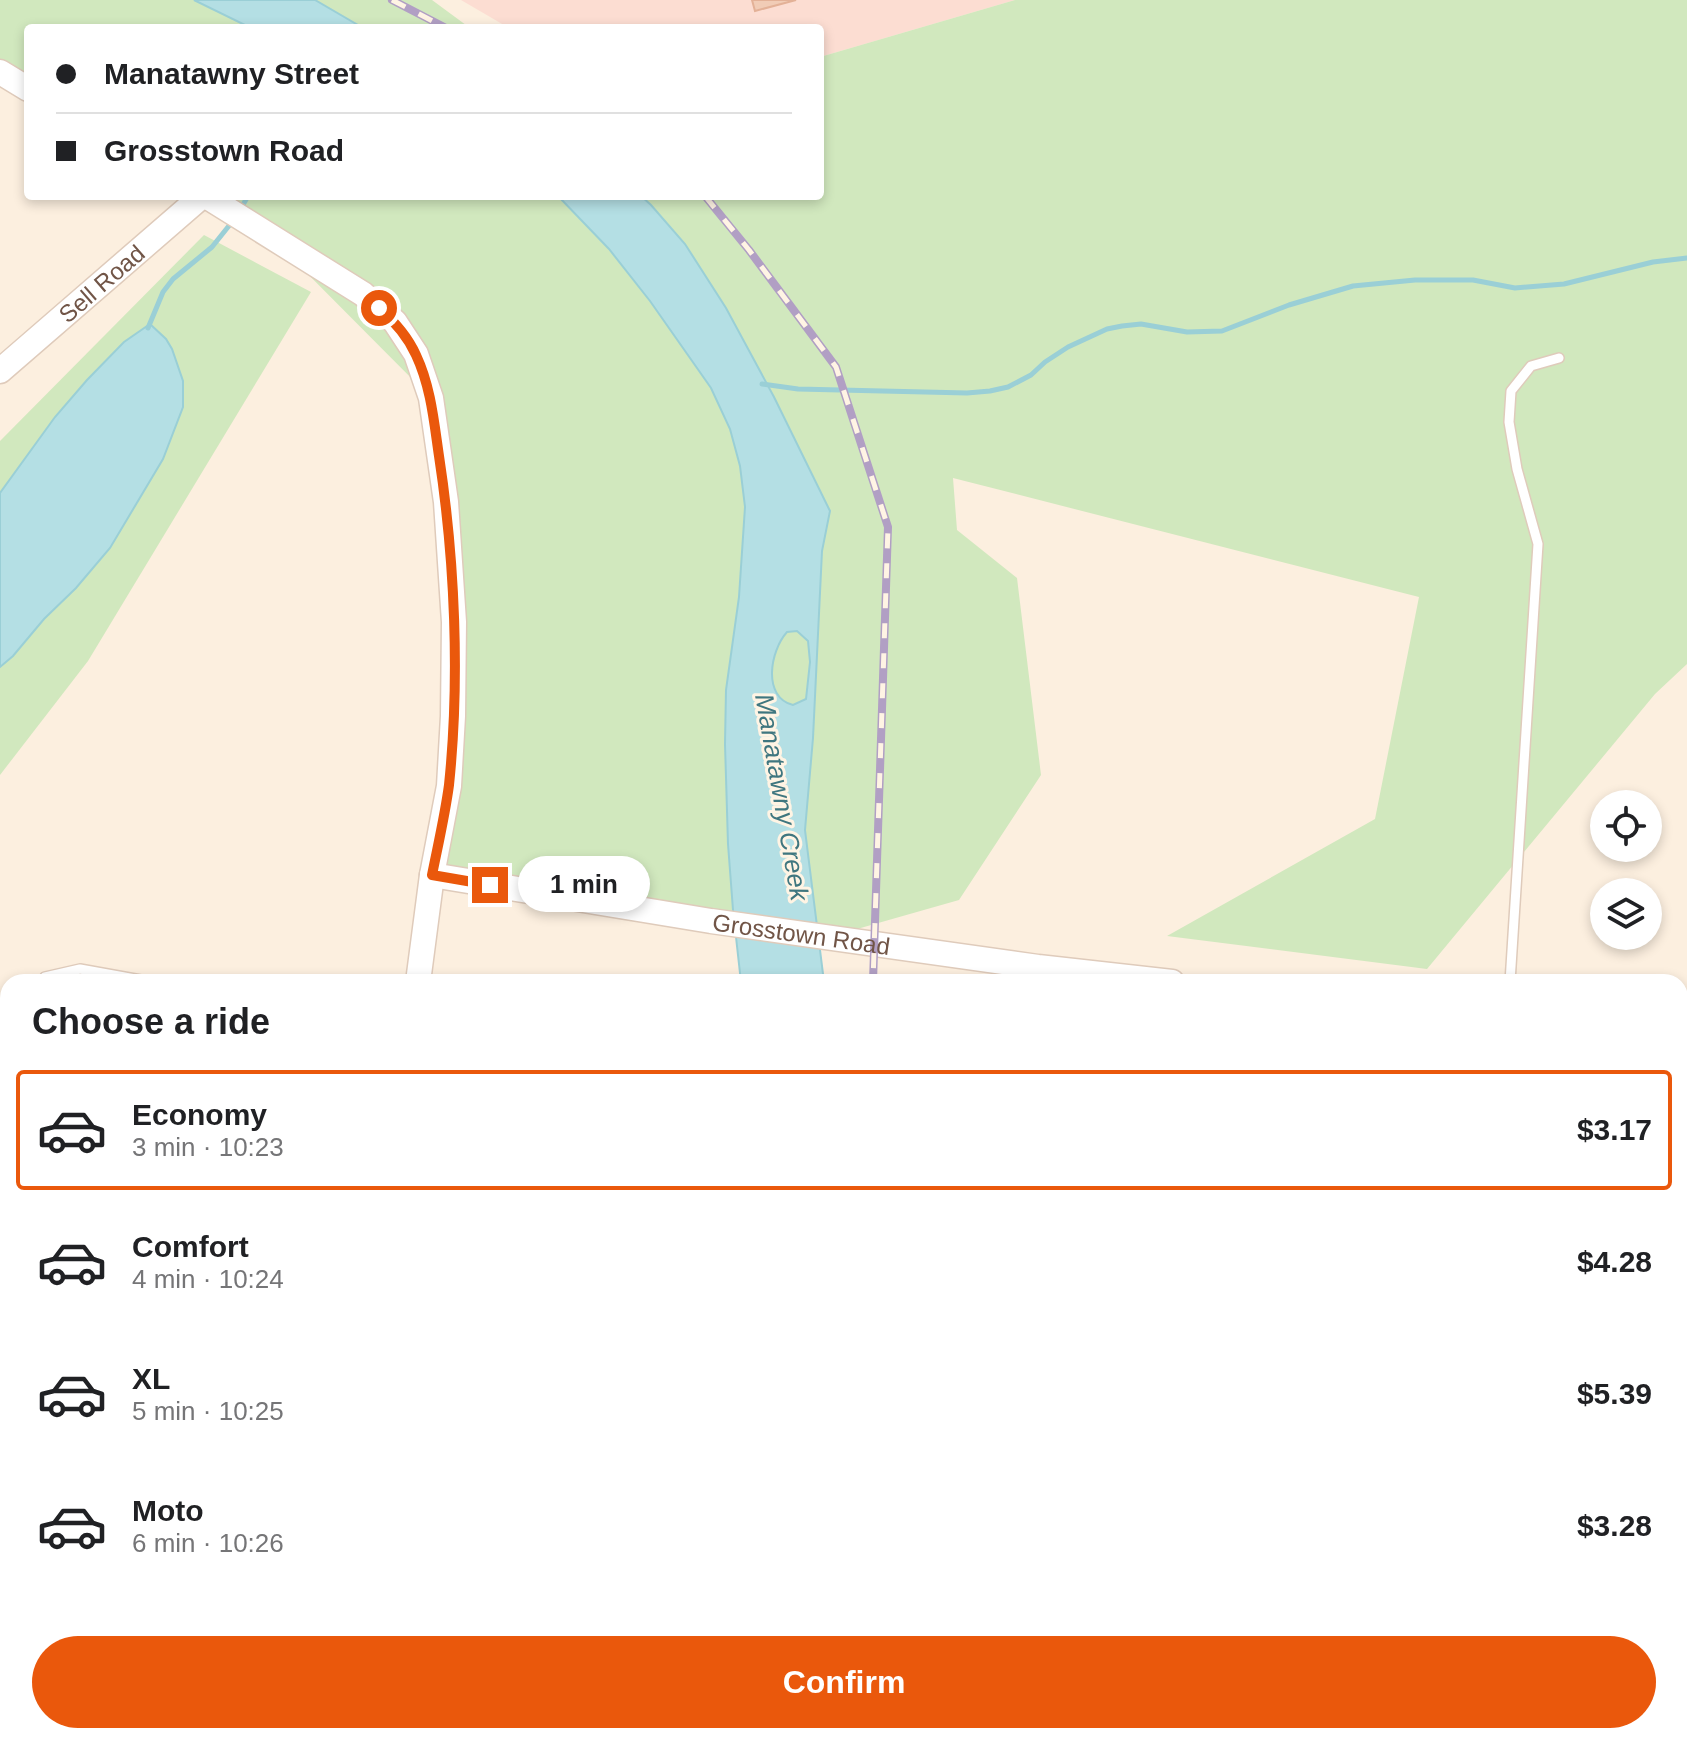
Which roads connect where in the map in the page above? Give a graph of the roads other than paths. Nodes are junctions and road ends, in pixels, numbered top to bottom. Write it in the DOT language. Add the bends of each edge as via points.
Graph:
graph roads {
  1 [pos="0,72"];
  2 [pos="24,87"];
  3 [pos="199,200"];
  4 [pos="211,200"];
  5 [pos="1559,358"];
  6 [pos="0,371"];
  7 [pos="432,875"];
  8 [pos="58,974"];
  9 [pos="108,974"];
  10 [pos="419,974"];
  11 [pos="1101,974"];
  12 [pos="1511,974"];
  1 -- 2 [label="street"];
  3 -- 6 [label="street, Sell Road"];
  4 -- 7 [label="street" via="363,294 395,322 416,354 431,398 446,502 454,622 449,786"];
  5 -- 12 [label="lane" via="1531,366 1511,391 1509,422 1517,469 1538,544"];
  7 -- 10 [label="street"];
  7 -- 11 [label="street, Grosstown Road" via="711,921"];
  8 -- 9 [label="lane" via="80,969"];
}
